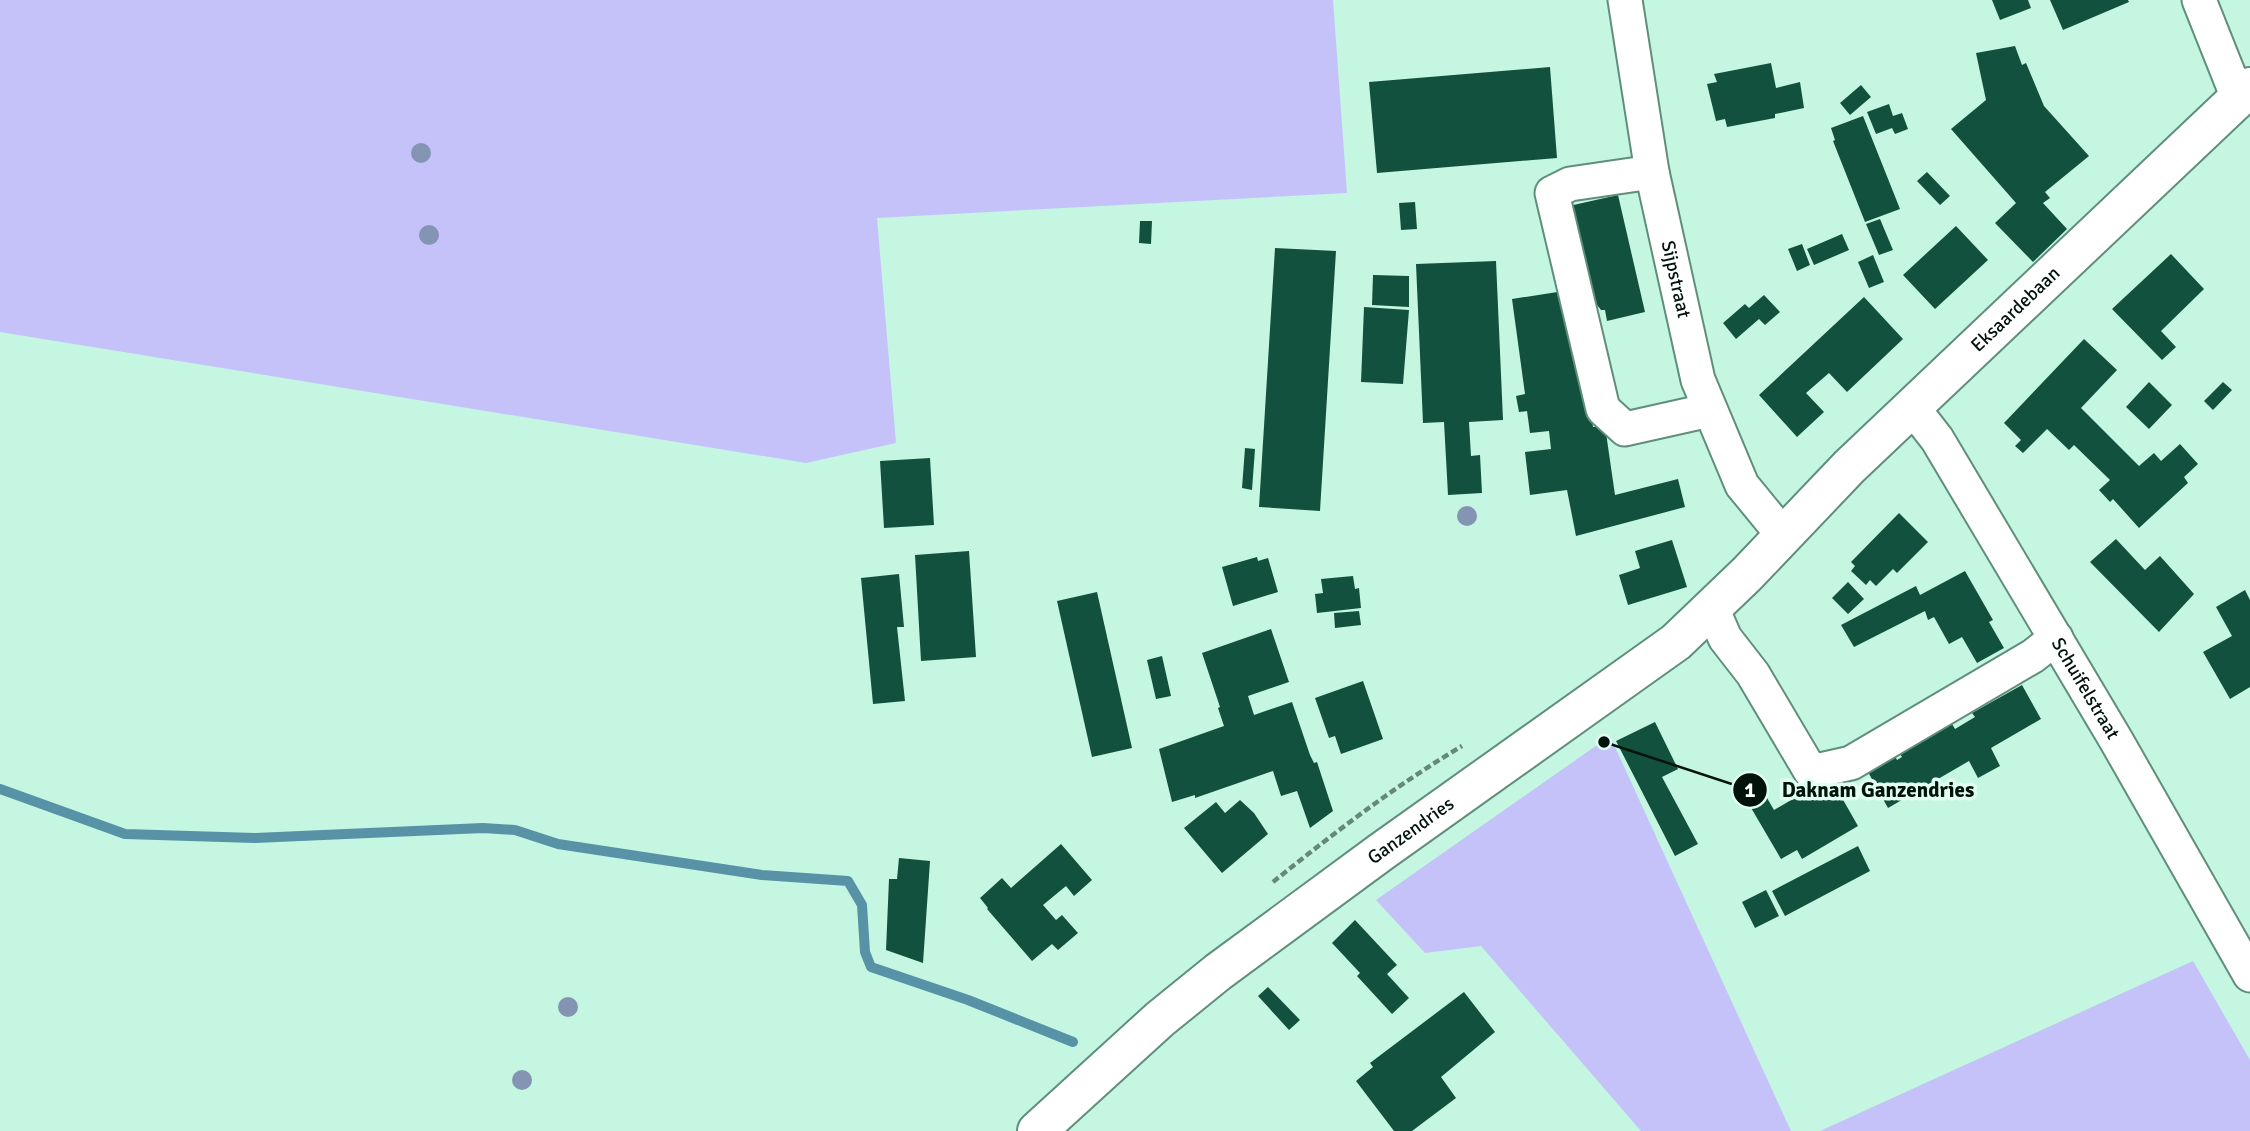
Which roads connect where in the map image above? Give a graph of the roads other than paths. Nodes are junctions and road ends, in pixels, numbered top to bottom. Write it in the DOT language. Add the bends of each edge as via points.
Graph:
graph roads {
  1 [pos="1625,0"];
  2 [pos="2199,0"];
  3 [pos="2244,92"];
  4 [pos="1652,172"];
  5 [pos="1912,407"];
  6 [pos="1710,410"];
  7 [pos="1783,535"];
  8 [pos="1713,608"];
  9 [pos="2056,638"];
  10 [pos="2250,975"];
  11 [pos="1037,1131"];
  1 -- 4 [label="street, Sijpstraat"];
  2 -- 3 [label="street"];
  3 -- 5 [label="main road, Eksaardebaan"];
  4 -- 6 [label="street, Sijpstraat" via="1698,380"];
  4 -- 6 [label="street" via="1570,184 1552,193 1603,409 1625,429"];
  5 -- 7 [label="main road, Eksaardebaan"];
  5 -- 9 [label="street, Schuifelstraat" via="1937,439"];
  6 -- 7 [label="street, Sijpstraat" via="1741,485"];
  7 -- 8 [label="main road, Ganzendries"];
  8 -- 9 [label="street" via="1725,638 1754,674 1811,772 1851,763 2034,656"];
  8 -- 11 [label="main road, Ganzendries" via="1676,642 1218,972"];
  9 -- 10 [label="street, Schuifelstraat"];
}
